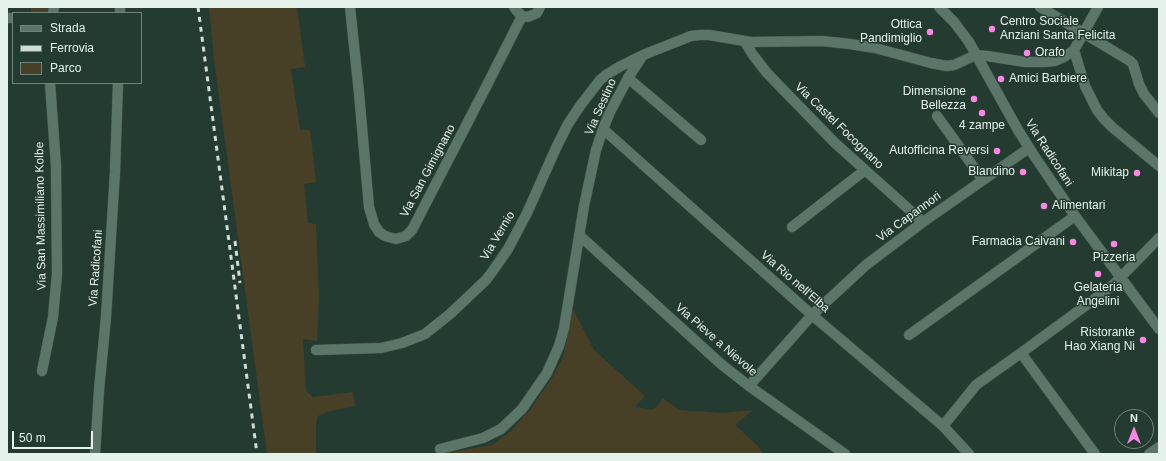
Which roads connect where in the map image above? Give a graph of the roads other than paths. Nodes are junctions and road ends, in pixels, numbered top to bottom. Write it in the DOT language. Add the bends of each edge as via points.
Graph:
graph roads {
  1 [pos="350,7"];
  2 [pos="514,7"];
  3 [pos="540,7"];
  4 [pos="939,7"];
  5 [pos="1040,7"];
  6 [pos="1098,7"];
  7 [pos="522,16"];
  8 [pos="1083,34"];
  9 [pos="745,42"];
  10 [pos="1074,50"];
  11 [pos="643,55"];
  12 [pos="976,55"];
  13 [pos="628,78"];
  14 [pos="50,84"];
  15 [pos="118,84"];
  16 [pos="1159,113"];
  17 [pos="937,116"];
  18 [pos="603,129"];
  19 [pos="700,140"];
  20 [pos="1029,148"];
  21 [pos="1159,166"];
  22 [pos="865,170"];
  23 [pos="983,180"];
  24 [pos="1075,216"];
  25 [pos="923,222"];
  26 [pos="792,227"];
  27 [pos="579,236"];
  28 [pos="1159,238"];
  29 [pos="1121,277"];
  30 [pos="812,315"];
  31 [pos="1159,329"];
  32 [pos="909,335"];
  33 [pos="316,350"];
  34 [pos="1021,353"];
  35 [pos="42,371"];
  36 [pos="749,386"];
  37 [pos="943,426"];
  38 [pos="1159,447"];
  39 [pos="440,449"];
  40 [pos="95,454"];
  41 [pos="844,454"];
  42 [pos="969,454"];
  43 [pos="1095,454"];
  44 [pos="1149,454"];
  1 -- 7 [label="street, Via San Gimignano" via="369,207 379,232 396,238 406,236 412,230"];
  2 -- 7 [label="street"];
  3 -- 7 [label="street" via="533,15"];
  4 -- 12 [label="street, Via Radicofani" via="962,32"];
  5 -- 8 [label="street"];
  6 -- 8 [label="street"];
  8 -- 10 [label="street"];
  8 -- 16 [label="street" via="1130,61 1144,94"];
  9 -- 11 [label="street" via="713,35 695,35"];
  9 -- 12 [label="street" via="837,42 875,48 947,66"];
  9 -- 22 [label="street, Via Castel Focognano" via="772,78"];
  10 -- 12 [label="street" via="1060,59 1040,62"];
  10 -- 21 [label="street" via="1085,86 1097,110 1112,127"];
  11 -- 13 [label="street, Via Sestino"];
  11 -- 33 [label="street, Via Vernio" via="606,75 582,103 568,124 508,249 486,280 455,310 425,334 402,343 381,348"];
  12 -- 20 [label="street, Via Radicofani"];
  13 -- 18 [label="street, Via Sestino"];
  13 -- 19 [label="street"];
  14 -- 35 [label="street, Via San Massimiliano Kolbe" via="56,166 57,274 53,317"];
  15 -- 40 [label="street, Via Radicofani" via="106,317"];
  17 -- 23 [label="street"];
  18 -- 27 [label="street, Via Sestino" via="592,167"];
  18 -- 30 [label="street, Via Rio nell'Elba"];
  20 -- 23 [label="street, Via Capannori"];
  20 -- 24 [label="street, Via Radicofani"];
  22 -- 25 [label="street, Via Castel Focognano"];
  22 -- 26 [label="street"];
  23 -- 25 [label="street, Via Capannori"];
  24 -- 29 [label="street, Via Radicofani"];
  24 -- 32 [label="street"];
  25 -- 30 [label="street, Via Capannori" via="866,265"];
  27 -- 36 [label="street, Via Pieve a Nievole"];
  27 -- 39 [label="street, Via Sestino" via="564,328 556,355 543,378 522,409 502,429 483,438"];
  28 -- 29 [label="street"];
  29 -- 31 [label="street, Via Radicofani"];
  29 -- 34 [label="street"];
  30 -- 36 [label="street, Via Capannori"];
  30 -- 37 [label="street, Via Rio nell'Elba"];
  34 -- 37 [label="street" via="976,385"];
  34 -- 43 [label="street"];
  36 -- 41 [label="street, Via Pieve a Nievole"];
  37 -- 42 [label="street, Via Rio nell'Elba"];
  38 -- 44 [label="street"];
}
